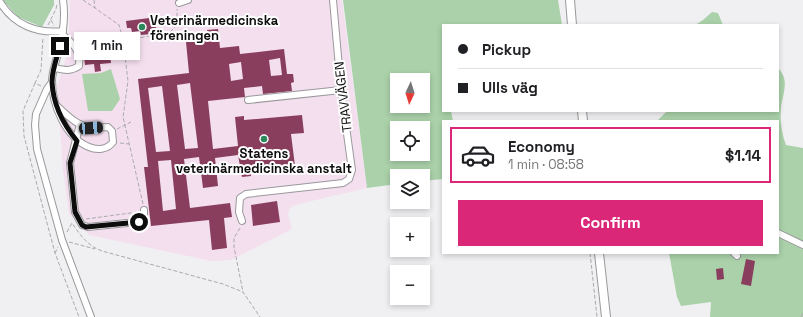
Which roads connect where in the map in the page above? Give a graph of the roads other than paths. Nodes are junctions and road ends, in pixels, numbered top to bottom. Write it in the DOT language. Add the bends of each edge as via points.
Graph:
graph roads {
  1 [pos="64,0"];
  2 [pos="188,0"];
  3 [pos="333,0"];
  4 [pos="570,0"];
  5 [pos="0,2"];
  6 [pos="179,3"];
  7 [pos="572,24"];
  8 [pos="63,33"];
  9 [pos="55,68"];
  10 [pos="52,82"];
  11 [pos="341,90"];
  12 [pos="248,100"];
  13 [pos="57,106"];
  14 [pos="80,124"];
  15 [pos="77,141"];
  16 [pos="144,210"];
  17 [pos="242,221"];
  18 [pos="779,233"];
  19 [pos="803,245"];
  20 [pos="599,254"];
  21 [pos="91,317"];
  22 [pos="606,317"];
  1 -- 8 [label="street"];
  2 -- 6 [label="street"];
  3 -- 11 [label="street, TRAVVÄGEN"];
  4 -- 7 [label="main road"];
  5 -- 8 [label="street" via="15,20 26,26 44,32"];
  8 -- 9 [label="street"];
  8 -- 9 [label="street" via="79,55 79,66 65,71"];
  9 -- 10 [label="street"];
  10 -- 13 [label="street"];
  10 -- 21 [label="street" via="36,114 37,149 62,240"];
  11 -- 12 [label="street"];
  11 -- 17 [label="street, TRAVVÄGEN" via="352,170 349,179 343,183 246,194 240,198"];
  13 -- 14 [label="street"];
  13 -- 15 [label="street" via="64,125"];
  14 -- 15 [label="street"];
  14 -- 15 [label="street" via="91,128 108,127 112,131 114,142 110,146 97,149"];
  15 -- 16 [label="street" via="70,163 75,212 82,225 88,227 137,222 144,220"];
  18 -- 19 [label="street"];
  20 -- 22 [label="main road"];
}
